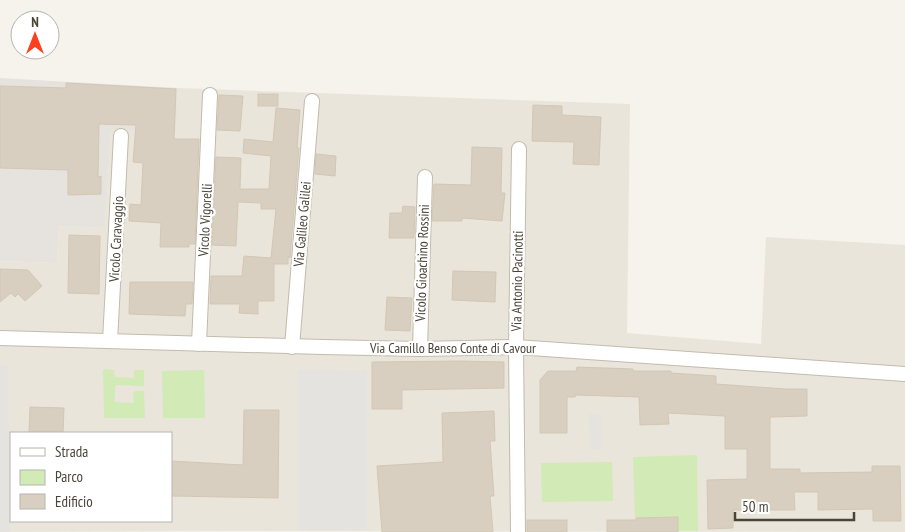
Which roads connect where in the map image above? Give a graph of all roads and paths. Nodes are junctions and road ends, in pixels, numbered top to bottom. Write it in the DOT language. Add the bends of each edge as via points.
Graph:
graph roads {
  1 [pos="210,95"];
  2 [pos="312,101"];
  3 [pos="121,136"];
  4 [pos="519,149"];
  5 [pos="425,177"];
  6 [pos="0,338"];
  7 [pos="110,342"];
  8 [pos="199,344"];
  9 [pos="292,347"];
  10 [pos="516,347"];
  11 [pos="420,348"];
  12 [pos="905,374"];
  13 [pos="518,532"];
  1 -- 8 [label="street, Vicolo Vigorelli"];
  2 -- 9 [label="street, Via Galileo Galilei"];
  3 -- 7 [label="street, Vicolo Caravaggio"];
  4 -- 10 [label="street, Via Antonio Pacinotti"];
  5 -- 11 [label="street, Vicolo Gioachino Rossini"];
  6 -- 7 [label="street, Via Camillo Benso Conte di Cavour"];
  7 -- 8 [label="street, Via Camillo Benso Conte di Cavour"];
  8 -- 9 [label="street, Via Camillo Benso Conte di Cavour"];
  9 -- 11 [label="street, Via Camillo Benso Conte di Cavour"];
  10 -- 11 [label="street, Via Camillo Benso Conte di Cavour"];
  10 -- 12 [label="street, Via Camillo Benso Conte di Cavour"];
  10 -- 13 [label="street, Via Antonio Pacinotti"];
}
